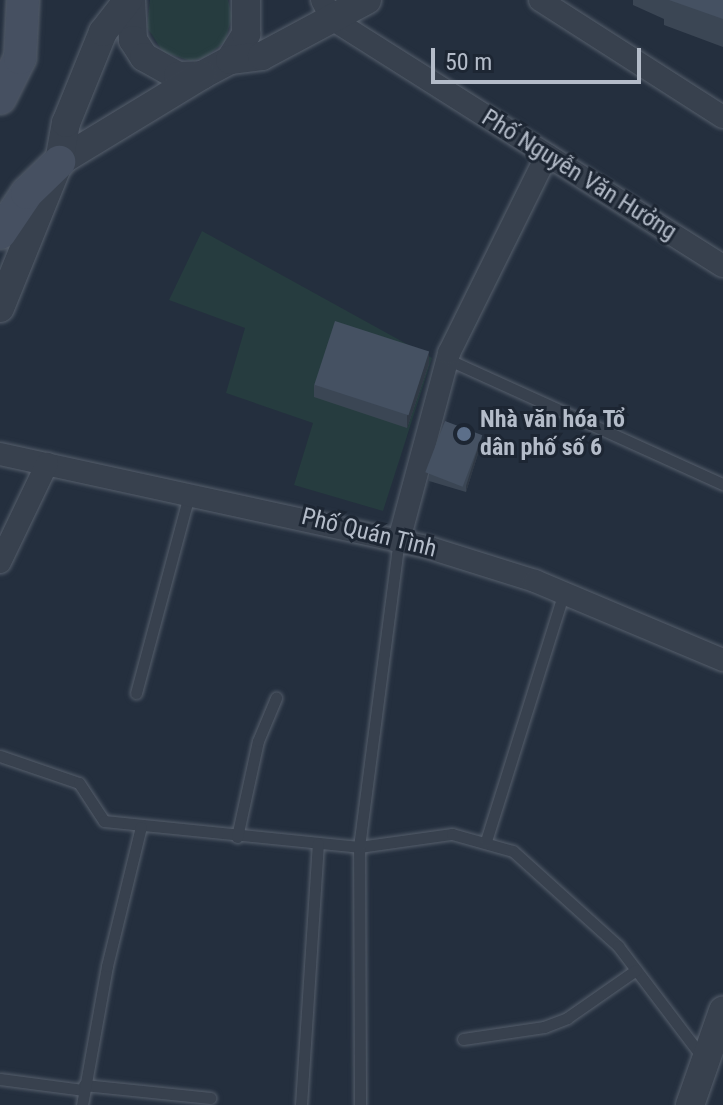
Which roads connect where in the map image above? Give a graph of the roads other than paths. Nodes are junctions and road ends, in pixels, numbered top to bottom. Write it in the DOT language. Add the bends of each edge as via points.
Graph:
graph roads {
  1 [pos="23,0"];
  2 [pos="130,0"];
  3 [pos="273,0"];
  4 [pos="367,0"];
  5 [pos="540,0"];
  6 [pos="247,6"];
  7 [pos="327,9"];
  8 [pos="230,60"];
  9 [pos="202,75"];
  10 [pos="0,98"];
  11 [pos="723,117"];
  12 [pos="547,155"];
  13 [pos="59,162"];
  14 [pos="0,233"];
  15 [pos="723,266"];
  16 [pos="0,308"];
  17 [pos="447,359"];
  18 [pos="0,454"];
  19 [pos="47,464"];
  20 [pos="723,484"];
  21 [pos="190,492"];
  22 [pos="399,540"];
  23 [pos="0,562"];
  24 [pos="564,592"];
  25 [pos="723,660"];
  26 [pos="136,693"];
  27 [pos="276,698"];
  28 [pos="0,756"];
  29 [pos="141,827"];
  30 [pos="237,837"];
  31 [pos="486,841"];
  32 [pos="318,844"];
  33 [pos="359,847"];
  34 [pos="636,970"];
  35 [pos="723,1011"];
  36 [pos="463,1039"];
  37 [pos="704,1060"];
  38 [pos="0,1079"];
  39 [pos="84,1087"];
  40 [pos="210,1098"];
  41 [pos="82,1105"];
  42 [pos="301,1105"];
  43 [pos="360,1105"];
  44 [pos="690,1105"];
  1 -- 10 [label="main road" via="20,58"];
  2 -- 9 [label="street" via="128,21 144,57 178,76"];
  2 -- 13 [label="street" via="103,32 66,123"];
  3 -- 6 [label="street"];
  4 -- 7 [label="street"];
  5 -- 11 [label="street"];
  6 -- 8 [label="street" via="246,34"];
  7 -- 8 [label="street" via="262,56"];
  7 -- 12 [label="street, Phố Nguyễn Văn Hưởng"];
  8 -- 9 [label="street"];
  9 -- 13 [label="street"];
  12 -- 15 [label="street, Phố Nguyễn Văn Hưởng"];
  12 -- 17 [label="street"];
  13 -- 14 [label="main road" via="27,193"];
  13 -- 16 [label="street"];
  17 -- 20 [label="lane"];
  17 -- 22 [label="street"];
  18 -- 19 [label="street, Phố Quán Tình"];
  19 -- 21 [label="street, Phố Quán Tình"];
  19 -- 23 [label="street"];
  21 -- 22 [label="street, Phố Quán Tình"];
  21 -- 26 [label="lane"];
  22 -- 24 [label="street, Phố Quán Tình"];
  22 -- 33 [label="lane"];
  24 -- 25 [label="street, Phố Quán Tình"];
  24 -- 31 [label="lane"];
  27 -- 30 [label="lane" via="258,741"];
  28 -- 29 [label="lane" via="79,783 104,821"];
  29 -- 30 [label="lane"];
  29 -- 39 [label="lane"];
  30 -- 32 [label="lane"];
  31 -- 33 [label="lane" via="452,834"];
  31 -- 34 [label="lane" via="530,862"];
  32 -- 33 [label="lane"];
  32 -- 42 [label="lane"];
  33 -- 43 [label="lane"];
  34 -- 36 [label="lane" via="567,1018 544,1027"];
  34 -- 37 [label="lane"];
  35 -- 37 [label="street"];
  37 -- 44 [label="street"];
  38 -- 39 [label="lane"];
  39 -- 40 [label="lane"];
  39 -- 41 [label="lane"];
}
